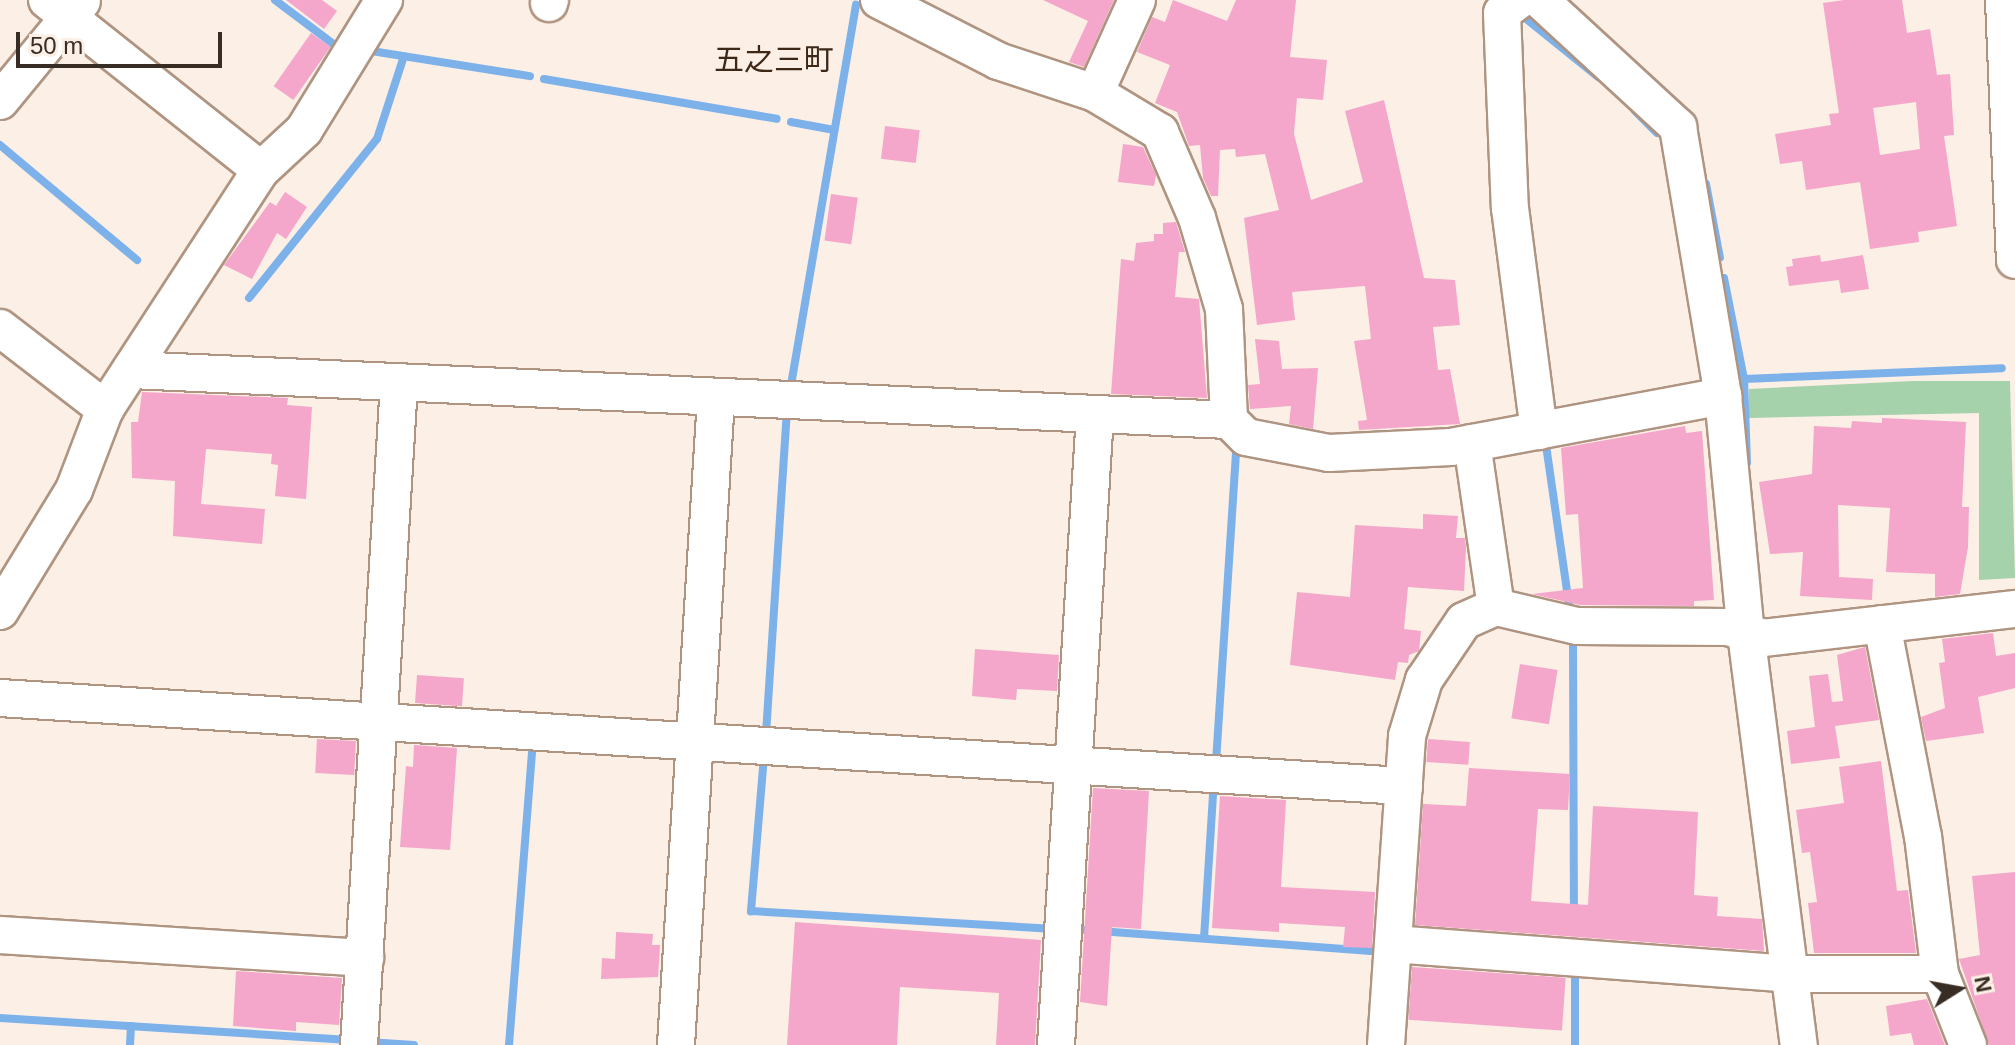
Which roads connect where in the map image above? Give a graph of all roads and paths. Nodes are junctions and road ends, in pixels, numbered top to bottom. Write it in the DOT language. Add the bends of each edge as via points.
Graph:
graph roads {
  1 [pos="384,0"];
  2 [pos="879,0"];
  3 [pos="1137,0"];
  4 [pos="1540,0"];
  5 [pos="2004,0"];
  6 [pos="1513,4"];
  7 [pos="66,7"];
  8 [pos="1095,93"];
  9 [pos="0,101"];
  10 [pos="261,170"];
  11 [pos="2015,260"];
  12 [pos="0,328"];
  13 [pos="131,370"];
  14 [pos="399,383"];
  15 [pos="1723,396"];
  16 [pos="716,398"];
  17 [pos="105,409"];
  18 [pos="1095,414"];
  19 [pos="1229,420"];
  20 [pos="1539,431"];
  21 [pos="1472,443"];
  22 [pos="1496,607"];
  23 [pos="2015,609"];
  24 [pos="0,611"];
  25 [pos="1882,624"];
  26 [pos="1746,633"];
  27 [pos="0,698"];
  28 [pos="379,720"];
  29 [pos="695,738"];
  30 [pos="1074,765"];
  31 [pos="1404,786"];
  32 [pos="0,935"];
  33 [pos="1393,944"];
  34 [pos="365,958"];
  35 [pos="1790,974"];
  36 [pos="1940,974"];
  37 [pos="359,1045"];
  38 [pos="676,1045"];
  39 [pos="1056,1045"];
  40 [pos="1386,1045"];
  41 [pos="1799,1045"];
  42 [pos="1968,1045"];
  1 -- 10 [label="street" via="304,130"];
  2 -- 8 [label="street" via="998,61"];
  3 -- 8 [label="street"];
  4 -- 15 [label="street" via="1678,127"];
  5 -- 11 [label="street"];
  6 -- 20 [label="street" via="1510,208"];
  7 -- 9 [label="street"];
  7 -- 10 [label="street"];
  8 -- 19 [label="street" via="1160,132 1197,218 1224,309"];
  10 -- 13 [label="street"];
  12 -- 17 [label="street"];
  13 -- 14 [label="street"];
  13 -- 17 [label="street"];
  14 -- 16 [label="street"];
  14 -- 28 [label="street"];
  15 -- 20 [label="street"];
  15 -- 26 [label="street"];
  16 -- 18 [label="street"];
  16 -- 29 [label="street"];
  17 -- 24 [label="street" via="74,490"];
  18 -- 19 [label="street"];
  18 -- 30 [label="street"];
  19 -- 21 [label="street" via="1246,437 1329,453"];
  20 -- 21 [label="street"];
  21 -- 22 [label="street"];
  22 -- 26 [label="street" via="1577,626 1728,627"];
  22 -- 31 [label="street" via="1464,621 1424,680 1407,736"];
  23 -- 25 [label="street"];
  25 -- 26 [label="street" via="1763,638"];
  25 -- 36 [label="street" via="1923,836"];
  26 -- 35 [label="street"];
  27 -- 28 [label="street"];
  28 -- 29 [label="street"];
  28 -- 34 [label="street"];
  29 -- 30 [label="street"];
  29 -- 38 [label="street"];
  30 -- 31 [label="street"];
  30 -- 39 [label="street"];
  31 -- 33 [label="street"];
  32 -- 34 [label="street"];
  33 -- 35 [label="street"];
  33 -- 40 [label="street"];
  34 -- 37 [label="street"];
  35 -- 36 [label="street"];
  35 -- 41 [label="street"];
  36 -- 42 [label="street"];
}
